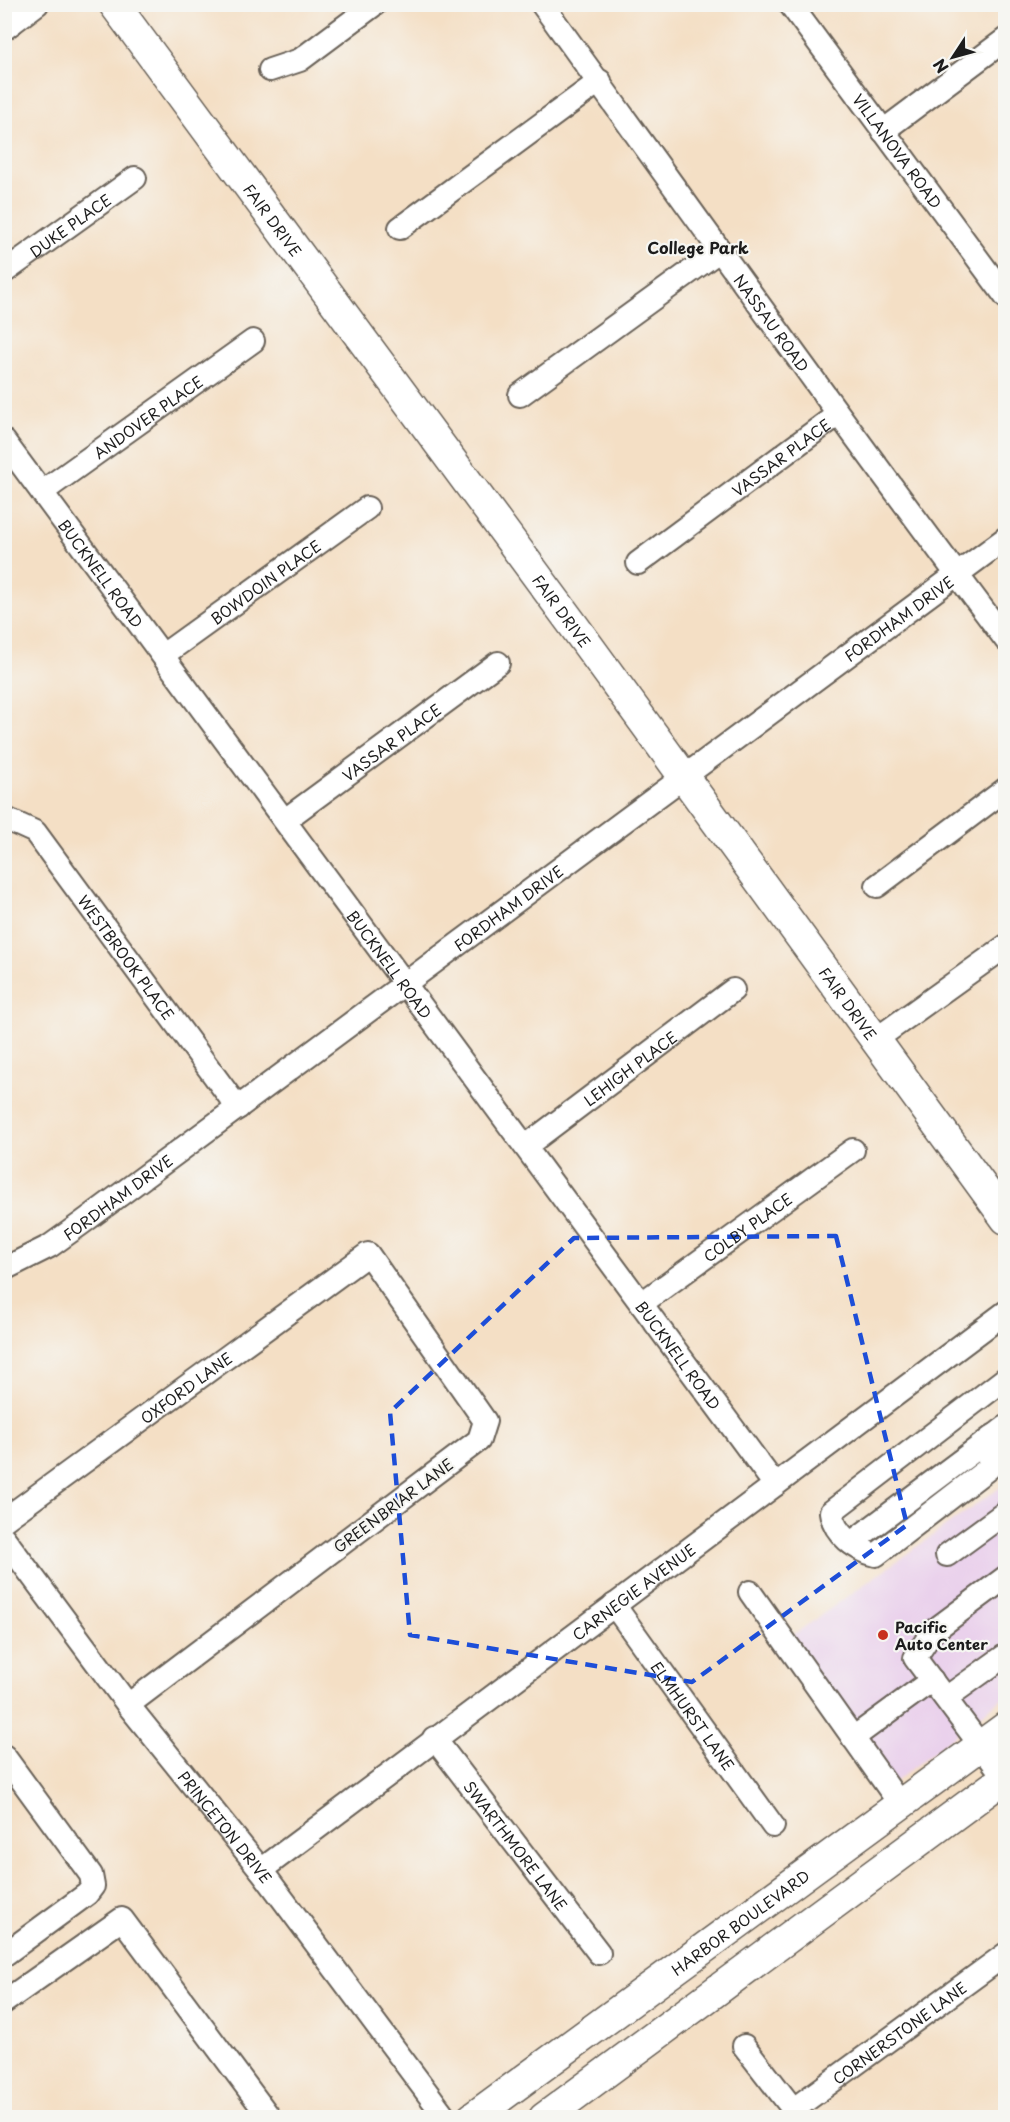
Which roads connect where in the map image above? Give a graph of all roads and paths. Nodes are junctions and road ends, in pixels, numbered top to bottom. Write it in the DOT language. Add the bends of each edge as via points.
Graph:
graph roads {
  1 [pos="37,4"];
  2 [pos="114,4"];
  3 [pos="375,4"];
  4 [pos="542,4"];
  5 [pos="789,4"];
  6 [pos="4,29"];
  7 [pos="1005,39"];
  8 [pos="270,70"];
  9 [pos="600,81"];
  10 [pos="884,130"];
  11 [pos="135,178"];
  12 [pos="400,228"];
  13 [pos="720,249"];
  14 [pos="4,272"];
  15 [pos="1005,294"];
  16 [pos="254,341"];
  17 [pos="520,395"];
  18 [pos="837,415"];
  19 [pos="4,441"];
  20 [pos="42,492"];
  21 [pos="367,508"];
  22 [pos="1005,538"];
  23 [pos="638,563"];
  24 [pos="956,574"];
  25 [pos="1005,640"];
  26 [pos="163,655"];
  27 [pos="498,663"];
  28 [pos="684,777"];
  29 [pos="1005,789"];
  30 [pos="4,818"];
  31 [pos="285,820"];
  32 [pos="877,886"];
  33 [pos="1005,946"];
  34 [pos="404,984"];
  35 [pos="733,990"];
  36 [pos="875,1040"];
  37 [pos="238,1108"];
  38 [pos="526,1146"];
  39 [pos="853,1150"];
  40 [pos="1005,1220"];
  41 [pos="368,1254"];
  42 [pos="4,1269"];
  43 [pos="642,1303"];
  44 [pos="1005,1312"];
  45 [pos="1005,1378"];
  46 [pos="1000,1431"];
  47 [pos="884,1471"];
  48 [pos="775,1485"];
  49 [pos="908,1500"];
  50 [pos="1005,1512"];
  51 [pos="4,1520"];
  52 [pos="4,1538"];
  53 [pos="851,1543"];
  54 [pos="947,1555"];
  55 [pos="1005,1577"];
  56 [pos="750,1592"];
  57 [pos="614,1605"];
  58 [pos="1005,1655"];
  59 [pos="932,1680"];
  60 [pos="946,1698"];
  61 [pos="128,1705"];
  62 [pos="1005,1727"];
  63 [pos="434,1738"];
  64 [pos="853,1738"];
  65 [pos="981,1745"];
  66 [pos="4,1756"];
  67 [pos="1005,1778"];
  68 [pos="900,1804"];
  69 [pos="772,1827"];
  70 [pos="261,1870"];
  71 [pos="599,1953"];
  72 [pos="1005,1954"];
  73 [pos="4,1955"];
  74 [pos="4,2002"];
  75 [pos="744,2046"];
  76 [pos="797,2113"];
  77 [pos="270,2118"];
  78 [pos="446,2118"];
  79 [pos="472,2118"];
  80 [pos="544,2118"];
  1 -- 6 [label="street"];
  2 -- 28 [label="main road, FAIR DRIVE"];
  3 -- 8 [label="street" via="300,60"];
  4 -- 9 [label="street, NASSAU ROAD"];
  5 -- 10 [label="street, VILLANOVA ROAD"];
  7 -- 10 [label="street"];
  9 -- 12 [label="street"];
  9 -- 13 [label="street, NASSAU ROAD"];
  10 -- 15 [label="street, VILLANOVA ROAD"];
  11 -- 14 [label="street, DUKE PLACE"];
  13 -- 17 [label="street"];
  13 -- 18 [label="street, NASSAU ROAD"];
  16 -- 20 [label="street, ANDOVER PLACE"];
  18 -- 23 [label="street, VASSAR PLACE"];
  18 -- 24 [label="street, NASSAU ROAD"];
  19 -- 20 [label="street, BUCKNELL ROAD"];
  20 -- 26 [label="street, BUCKNELL ROAD"];
  21 -- 26 [label="street, BOWDOIN PLACE"];
  22 -- 24 [label="street, FORDHAM DRIVE"];
  24 -- 25 [label="street, NASSAU ROAD"];
  24 -- 28 [label="street, FORDHAM DRIVE"];
  26 -- 31 [label="street, BUCKNELL ROAD"];
  27 -- 31 [label="street, VASSAR PLACE"];
  28 -- 34 [label="street, FORDHAM DRIVE"];
  28 -- 36 [label="main road, FAIR DRIVE"];
  29 -- 32 [label="street"];
  30 -- 37 [label="street, WESTBROOK PLACE" via="35,832"];
  31 -- 34 [label="street, BUCKNELL ROAD"];
  33 -- 36 [label="street"];
  34 -- 37 [label="street, FORDHAM DRIVE"];
  34 -- 38 [label="street, BUCKNELL ROAD"];
  35 -- 38 [label="street, LEHIGH PLACE"];
  36 -- 40 [label="main road, FAIR DRIVE"];
  37 -- 42 [label="street, FORDHAM DRIVE" via="50,1246"];
  38 -- 43 [label="street, BUCKNELL ROAD"];
  39 -- 43 [label="street, COLBY PLACE"];
  41 -- 51 [label="street, OXFORD LANE"];
  41 -- 61 [label="street, GREENBRIAR LANE" via="485,1421 479,1440"];
  43 -- 48 [label="street, BUCKNELL ROAD"];
  44 -- 48 [label="street, CARNEGIE AVENUE"];
  45 -- 47 [label="street"];
  46 -- 49 [label="street"];
  46 -- 53 [label="street" via="987,1451 989,1468 876,1555"];
  47 -- 49 [label="street"];
  47 -- 53 [label="street" via="831,1512 832,1522"];
  48 -- 57 [label="street, CARNEGIE AVENUE"];
  49 -- 53 [label="street"];
  50 -- 54 [label="street"];
  52 -- 61 [label="street, PRINCETON DRIVE"];
  55 -- 59 [label="street" via="932,1632 915,1658"];
  56 -- 64 [label="street"];
  57 -- 63 [label="street, CARNEGIE AVENUE"];
  57 -- 69 [label="street, ELMHURST LANE"];
  58 -- 60 [label="street"];
  59 -- 60 [label="street"];
  59 -- 64 [label="street"];
  60 -- 65 [label="street"];
  61 -- 70 [label="street, PRINCETON DRIVE"];
  62 -- 65 [label="main road, HARBOR BOULEVARD"];
  63 -- 70 [label="street, CARNEGIE AVENUE"];
  63 -- 71 [label="street, SWARTHMORE LANE"];
  64 -- 68 [label="street"];
  65 -- 67 [label="street"];
  65 -- 68 [label="main road, HARBOR BOULEVARD"];
  66 -- 73 [label="street" via="91,1875 93,1886"];
  67 -- 80 [label="main road"];
  68 -- 79 [label="main road, HARBOR BOULEVARD"];
  70 -- 78 [label="street, PRINCETON DRIVE"];
  72 -- 76 [label="street, CORNERSTONE LANE"];
  74 -- 77 [label="street" via="122,1919"];
  75 -- 76 [label="street"];
}
